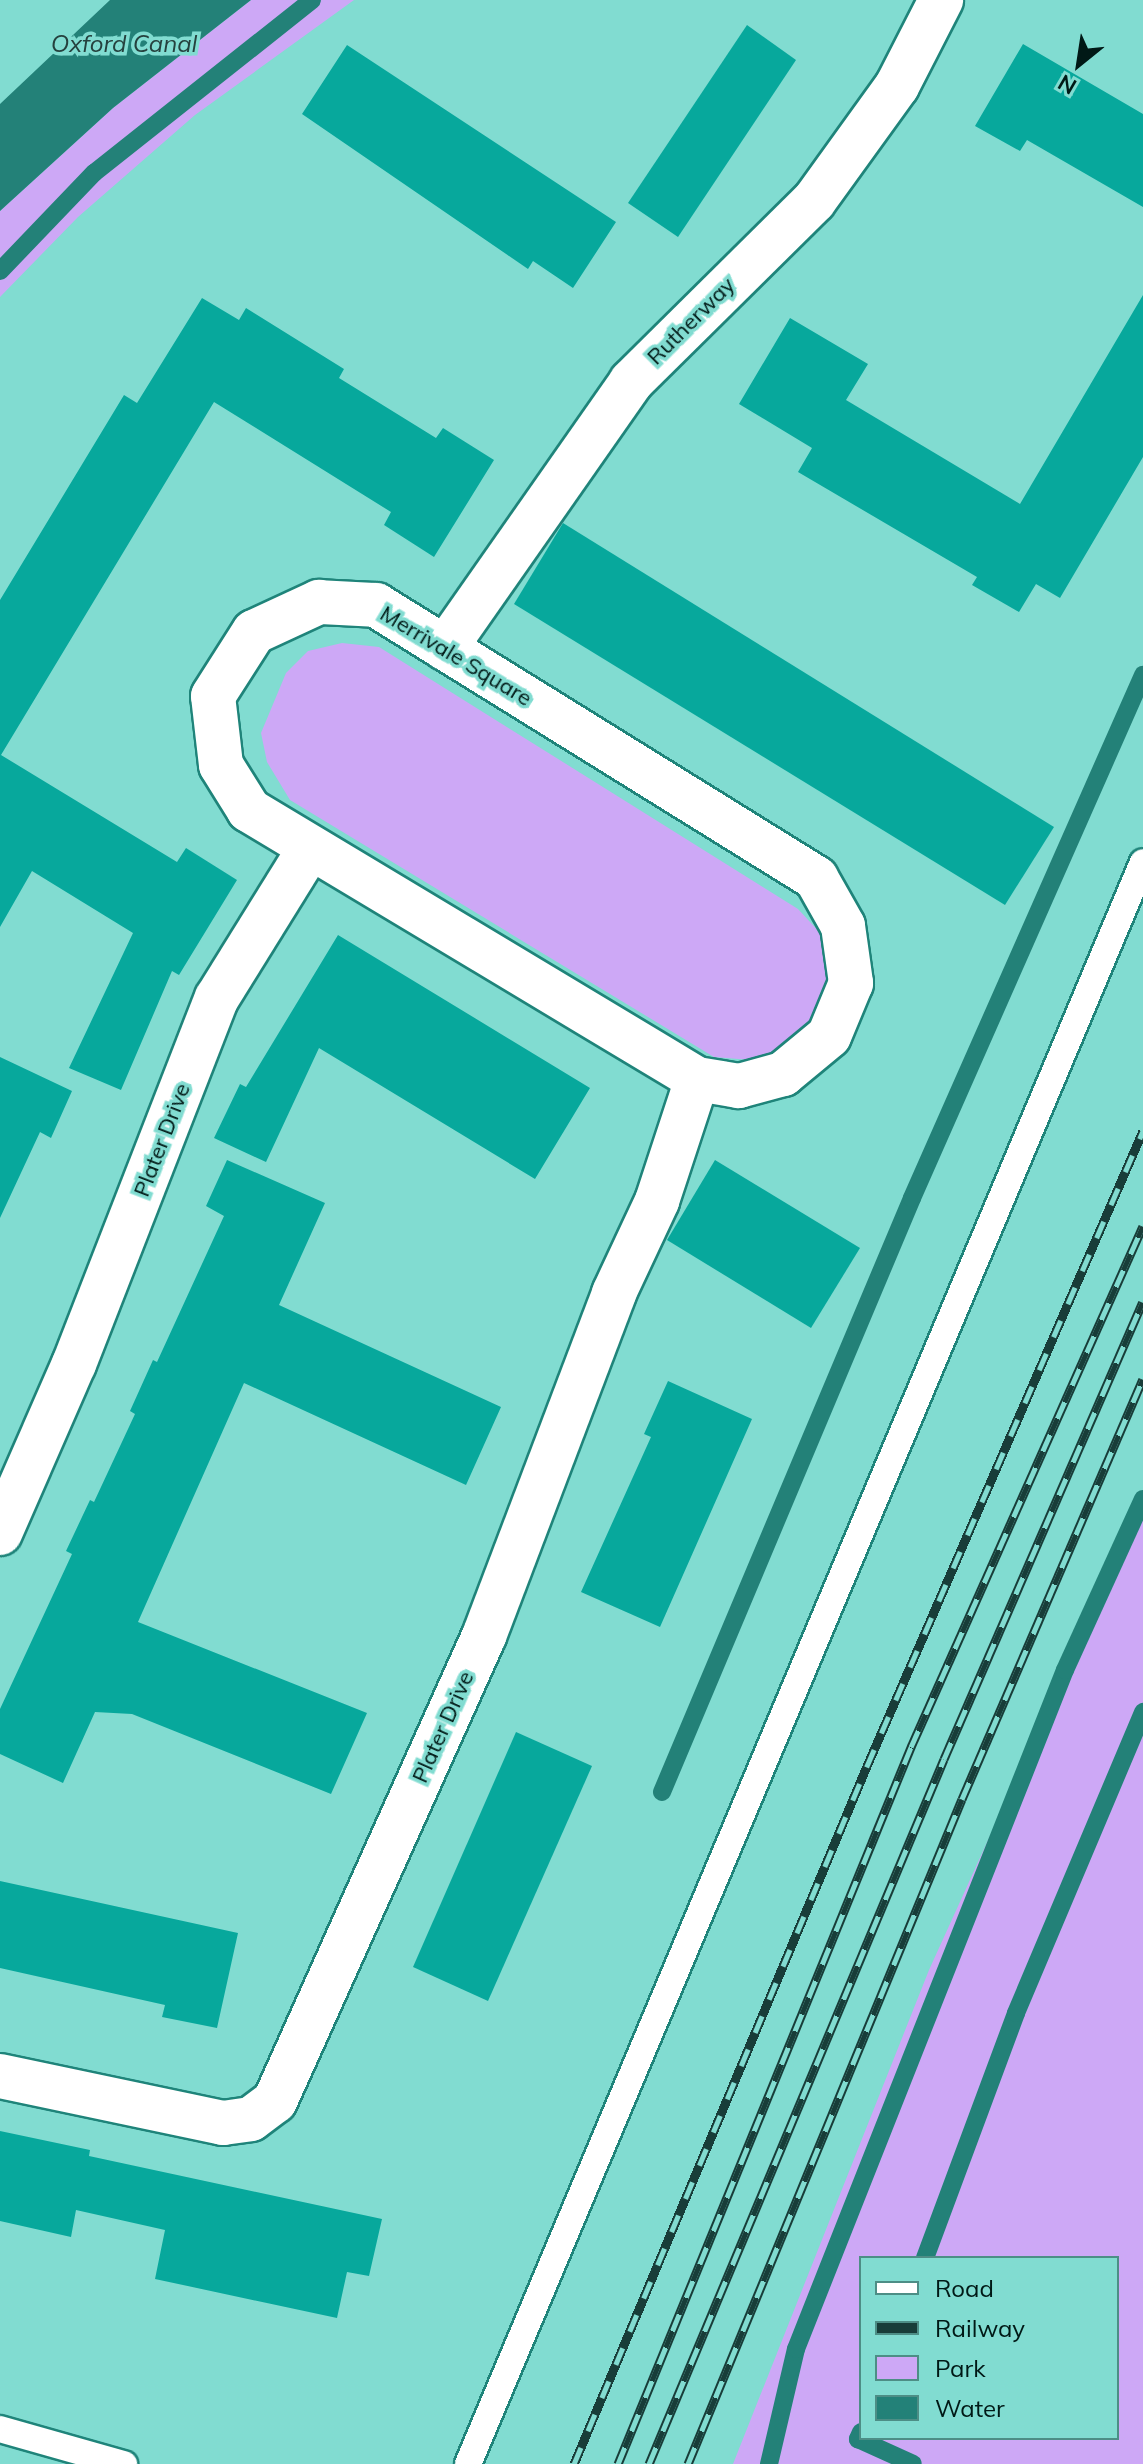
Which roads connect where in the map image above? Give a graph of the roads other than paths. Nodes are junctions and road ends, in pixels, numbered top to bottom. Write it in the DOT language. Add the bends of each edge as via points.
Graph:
graph roads {
  1 [pos="941,0"];
  2 [pos="445,648"];
  3 [pos="310,848"];
  4 [pos="1143,862"];
  5 [pos="697,1079"];
  6 [pos="0,1533"];
  7 [pos="0,2076"];
  8 [pos="0,2429"];
  9 [pos="124,2464"];
  10 [pos="468,2464"];
  1 -- 2 [label="street, Rutherway" via="897,86 814,201 631,382"];
  2 -- 3 [label="street, Merrivale Square" via="376,605 319,602 254,632 213,696 221,765 249,810"];
  2 -- 5 [label="street, Merrivale Square" via="816,878 843,926 851,983 829,1036 783,1074 739,1086"];
  3 -- 5 [label="street, Merrivale Square"];
  3 -- 6 [label="street, Plater Drive" via="217,998 74,1364"];
  4 -- 10 [label="lane"];
  5 -- 7 [label="street, Plater Drive" via="657,1201 614,1293 484,1636 275,2101 251,2119 223,2123"];
  8 -- 9 [label="lane"];
}
